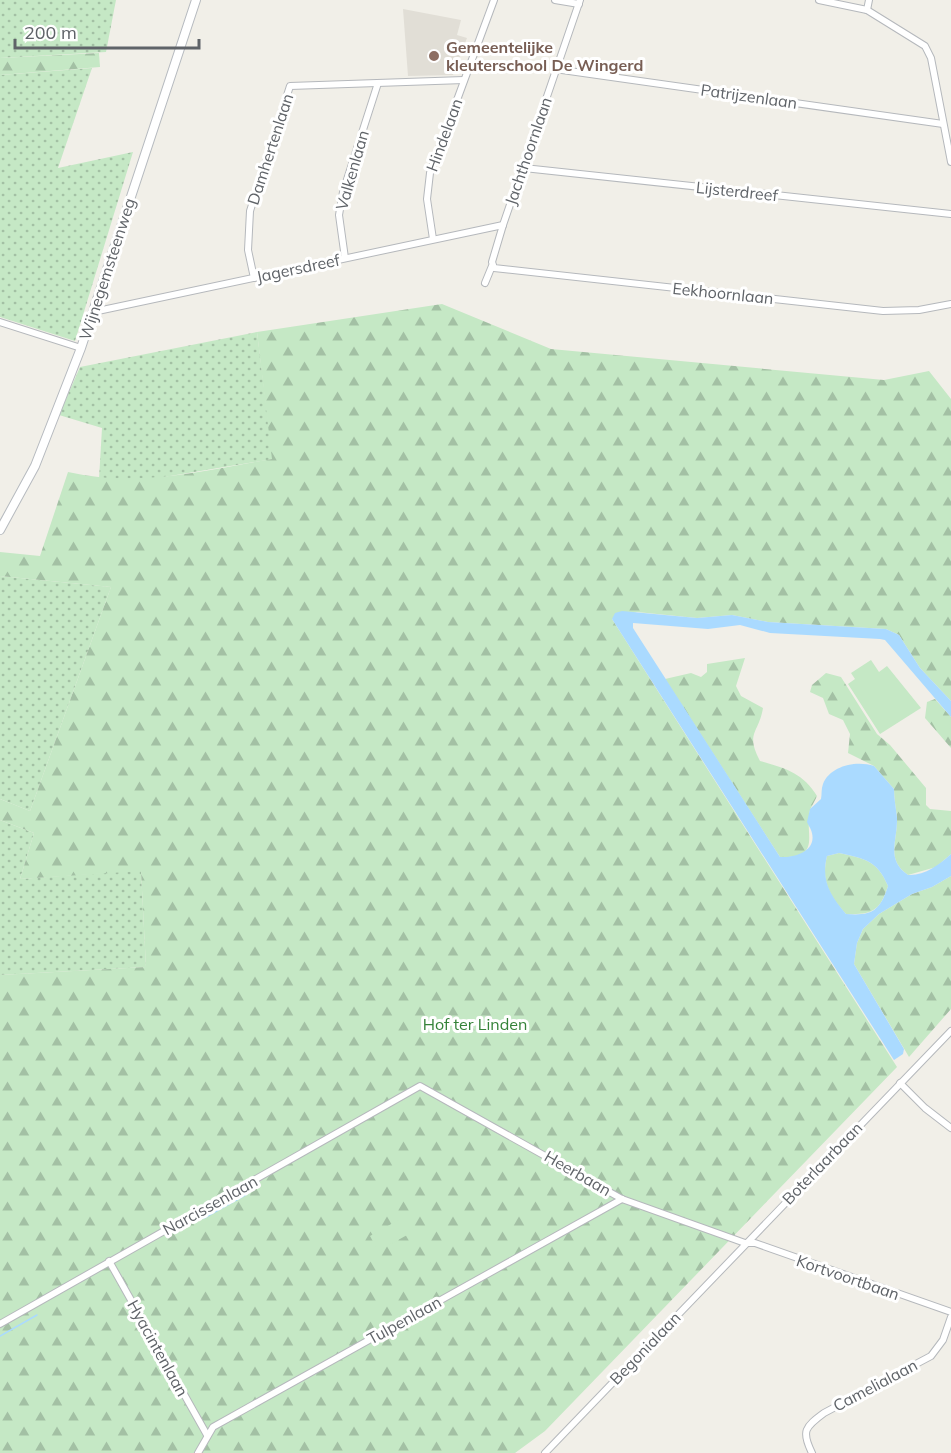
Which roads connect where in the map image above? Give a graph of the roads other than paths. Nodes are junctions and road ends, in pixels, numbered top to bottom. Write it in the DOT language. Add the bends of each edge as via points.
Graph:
graph roads {
  1 [pos="196,0"];
  2 [pos="494,0"];
  3 [pos="555,0"];
  4 [pos="819,0"];
  5 [pos="869,0"];
  6 [pos="579,2"];
  7 [pos="867,10"];
  8 [pos="555,69"];
  9 [pos="464,80"];
  10 [pos="378,83"];
  11 [pos="943,124"];
  12 [pos="951,162"];
  13 [pos="524,168"];
  14 [pos="951,214"];
  15 [pos="503,225"];
  16 [pos="433,239"];
  17 [pos="345,258"];
  18 [pos="493,267"];
  19 [pos="254,278"];
  20 [pos="485,283"];
  21 [pos="951,304"];
  22 [pos="93,312"];
  23 [pos="0,322"];
  24 [pos="81,348"];
  25 [pos="0,530"];
  26 [pos="951,1031"];
  27 [pos="900,1083"];
  28 [pos="420,1086"];
  29 [pos="951,1128"];
  30 [pos="622,1199"];
  31 [pos="745,1243"];
  32 [pos="109,1261"];
  33 [pos="951,1314"];
  34 [pos="0,1324"];
  35 [pos="207,1435"];
  36 [pos="547,1452"];
  37 [pos="198,1453"];
  38 [pos="812,1453"];
  1 -- 22 [label="street, Wijnegemsteenweg"];
  2 -- 9 [label="street, Hindelaan"];
  3 -- 6 [label="street"];
  4 -- 7 [label="street"];
  5 -- 7 [label="street"];
  6 -- 8 [label="street, Jachthoornlaan"];
  7 -- 11 [label="street" via="925,46 931,58"];
  8 -- 11 [label="street, Patrijzenlaan"];
  8 -- 13 [label="street, Jachthoornlaan"];
  9 -- 10 [label="street, Damhertenlaan"];
  9 -- 16 [label="street, Hindelaan" via="430,173 427,199"];
  10 -- 17 [label="street, Valkenlaan" via="343,192 339,215"];
  10 -- 19 [label="street, Damhertenlaan" via="290,86 250,211 248,250"];
  11 -- 12 [label="street"];
  13 -- 14 [label="street, Lijsterdreef"];
  13 -- 15 [label="street, Jachthoornlaan"];
  15 -- 16 [label="street, Jagersdreef"];
  15 -- 18 [label="street, Jachthoornlaan"];
  16 -- 17 [label="street, Jagersdreef"];
  17 -- 19 [label="street, Jagersdreef"];
  18 -- 20 [label="street, Jachthoornlaan"];
  18 -- 21 [label="street, Eekhoornlaan" via="883,311"];
  19 -- 22 [label="street, Jagersdreef"];
  22 -- 24 [label="street, Wijnegemsteenweg"];
  23 -- 24 [label="street"];
  24 -- 25 [label="street, Wijnegemsteenweg" via="35,466"];
  26 -- 27 [label="street, Boterlaarbaan"];
  27 -- 29 [label="street"];
  27 -- 31 [label="street, Boterlaarbaan"];
  28 -- 30 [label="street, Heerbaan"];
  28 -- 32 [label="street, Narcissenlaan"];
  30 -- 31 [label="street, Heerbaan"];
  30 -- 35 [label="street, Tulpenlaan" via="213,1427"];
  31 -- 33 [label="street, Kortvoortbaan" via="755,1243"];
  31 -- 36 [label="street, Begonialaan"];
  32 -- 34 [label="street, Narcissenlaan"];
  32 -- 35 [label="street, Hyacintenlaan"];
  33 -- 38 [label="street, Camelialaan" via="943,1340 931,1356 809,1424 805,1438"];
  35 -- 37 [label="street, Tulpenlaan"];
}
